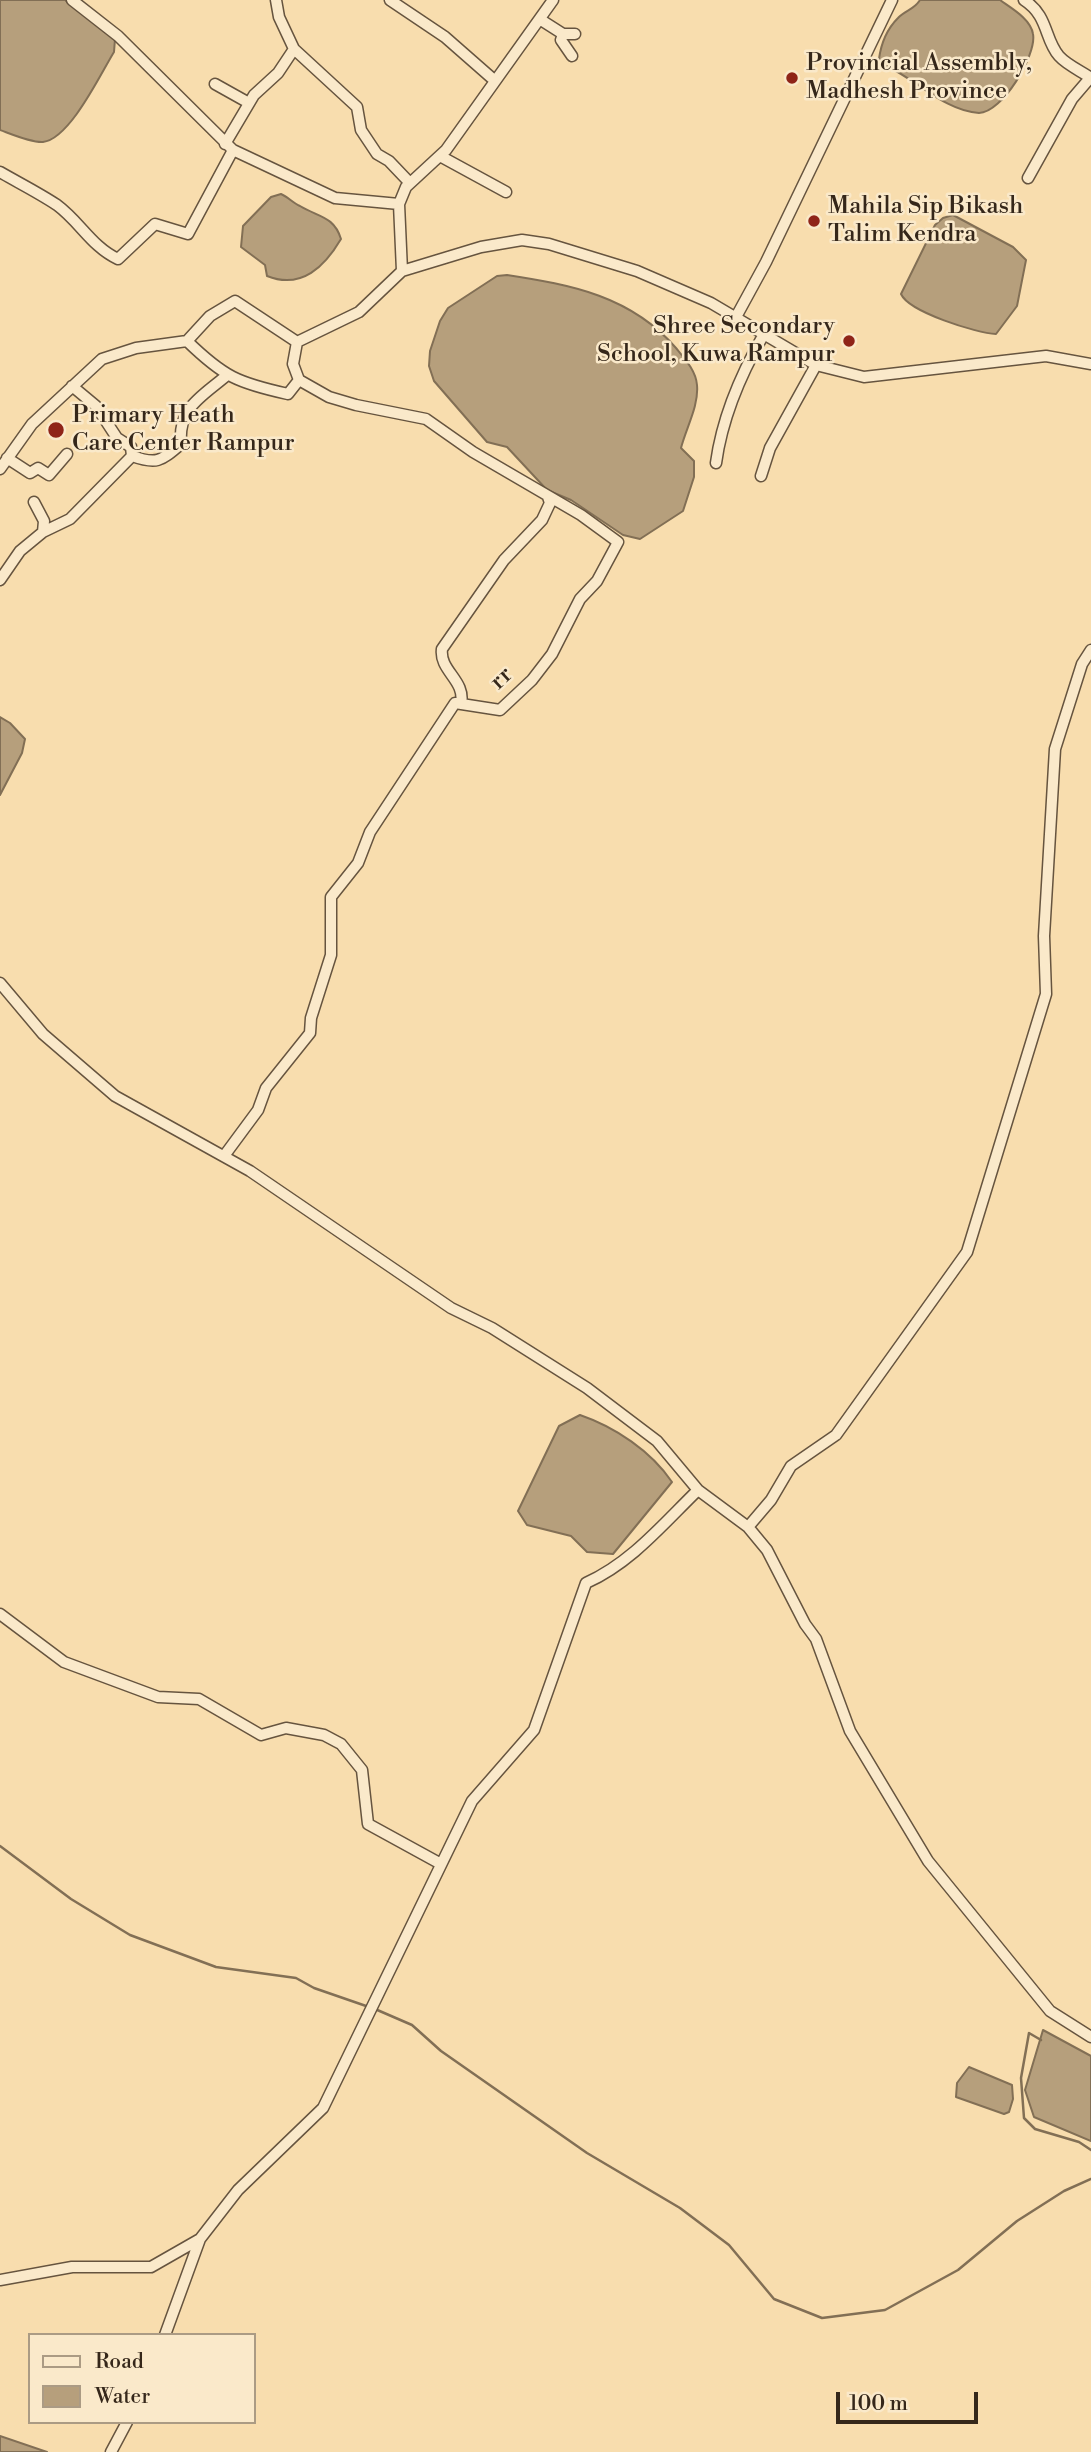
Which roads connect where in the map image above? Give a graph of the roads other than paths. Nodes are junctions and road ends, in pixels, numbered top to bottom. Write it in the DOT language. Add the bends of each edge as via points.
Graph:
graph roads {
  1 [pos="72,0"];
  2 [pos="276,0"];
  3 [pos="553,0"];
  4 [pos="892,0"];
  5 [pos="1024,0"];
  6 [pos="396,2"];
  7 [pos="541,20"];
  8 [pos="563,34"];
  9 [pos="575,34"];
  10 [pos="294,49"];
  11 [pos="572,56"];
  12 [pos="1091,78"];
  13 [pos="494,80"];
  14 [pos="215,84"];
  15 [pos="249,103"];
  16 [pos="229,147"];
  17 [pos="440,156"];
  18 [pos="0,172"];
  19 [pos="1028,178"];
  20 [pos="409,182"];
  21 [pos="506,192"];
  22 [pos="399,204"];
  23 [pos="402,271"];
  24 [pos="736,317"];
  25 [pos="764,334"];
  26 [pos="187,341"];
  27 [pos="297,342"];
  28 [pos="816,365"];
  29 [pos="1091,365"];
  30 [pos="226,376"];
  31 [pos="299,380"];
  32 [pos="72,386"];
  33 [pos="67,454"];
  34 [pos="132,456"];
  35 [pos="7,458"];
  36 [pos="716,463"];
  37 [pos="0,469"];
  38 [pos="761,476"];
  39 [pos="548,497"];
  40 [pos="34,502"];
  41 [pos="43,532"];
  42 [pos="0,580"];
  43 [pos="1091,650"];
  44 [pos="461,704"];
  45 [pos="0,983"];
  46 [pos="223,1156"];
  47 [pos="698,1490"];
  48 [pos="748,1527"];
  49 [pos="0,1614"];
  50 [pos="441,1864"];
  51 [pos="1091,2037"];
  52 [pos="200,2239"];
  53 [pos="0,2280"];
  54 [pos="166,2333"];
  55 [pos="126,2424"];
  56 [pos="111,2452"];
  1 -- 16 [label="street" via="118,36"];
  2 -- 10 [label="street"];
  3 -- 7 [label="street"];
  4 -- 24 [label="street"];
  5 -- 12 [label="street" via="1034,6 1056,54"];
  6 -- 13 [label="street"];
  7 -- 8 [label="street"];
  7 -- 13 [label="street"];
  8 -- 9 [label="street"];
  8 -- 11 [label="street" via="561,40"];
  10 -- 15 [label="street"];
  10 -- 20 [label="street" via="357,107 361,130 377,154"];
  12 -- 19 [label="street" via="1072,99"];
  13 -- 17 [label="street"];
  14 -- 15 [label="street"];
  15 -- 16 [label="street"];
  16 -- 18 [label="street" via="188,234 155,224 118,260 83,233 59,206"];
  16 -- 22 [label="street" via="335,198"];
  17 -- 20 [label="street"];
  17 -- 21 [label="street"];
  20 -- 22 [label="street"];
  22 -- 23 [label="street"];
  23 -- 24 [label="street" via="522,240 637,271"];
  23 -- 27 [label="street" via="359,312"];
  24 -- 25 [label="street"];
  25 -- 28 [label="street"];
  25 -- 36 [label="street" via="746,365 718,444"];
  26 -- 27 [label="street" via="210,316 235,301"];
  26 -- 30 [label="street"];
  26 -- 32 [label="street" via="136,348 102,359"];
  27 -- 31 [label="street" via="293,363"];
  28 -- 29 [label="street" via="864,377 1046,356"];
  28 -- 38 [label="street" via="770,449"];
  30 -- 31 [label="street" via="288,394"];
  30 -- 34 [label="street" via="185,412 181,444 165,458 150,463"];
  31 -- 39 [label="street, rr" via="329,397 426,419"];
  32 -- 34 [label="street" via="96,406 117,439 131,447"];
  32 -- 35 [label="street" via="32,424"];
  33 -- 35 [label="street" via="49,475 38,468 30,473"];
  34 -- 41 [label="street" via="70,519"];
  35 -- 37 [label="street"];
  39 -- 44 [label="street" via="542,520 504,560 442,649 442,659 460,685"];
  39 -- 44 [label="street, rr" via="618,542 532,680 500,710"];
  40 -- 41 [label="street" via="44,521"];
  41 -- 42 [label="street" via="20,551"];
  43 -- 48 [label="street" via="1082,663 1055,750 1044,936 1046,994 967,1252 836,1435 791,1466"];
  44 -- 46 [label="street, rr" via="454,703 447,710 370,832 358,863 331,897 331,955 310,1033 266,1088 257,1110"];
  45 -- 46 [label="street" via="43,1034 115,1096"];
  46 -- 47 [label="street" via="451,1308 492,1328 587,1388 657,1441"];
  47 -- 48 [label="street"];
  47 -- 50 [label="street" via="633,1554 586,1583 534,1730 472,1801"];
  48 -- 51 [label="street" via="767,1550 816,1639 850,1731 928,1861 1050,2011"];
  49 -- 50 [label="street" via="64,1662 143,1692 199,1699 261,1735 286,1728 335,1739 362,1770 368,1824"];
  50 -- 52 [label="street" via="324,2108 238,2190"];
  52 -- 53 [label="street" via="151,2267 72,2267"];
  52 -- 54 [label="street"];
  55 -- 56 [label="street"];
}
